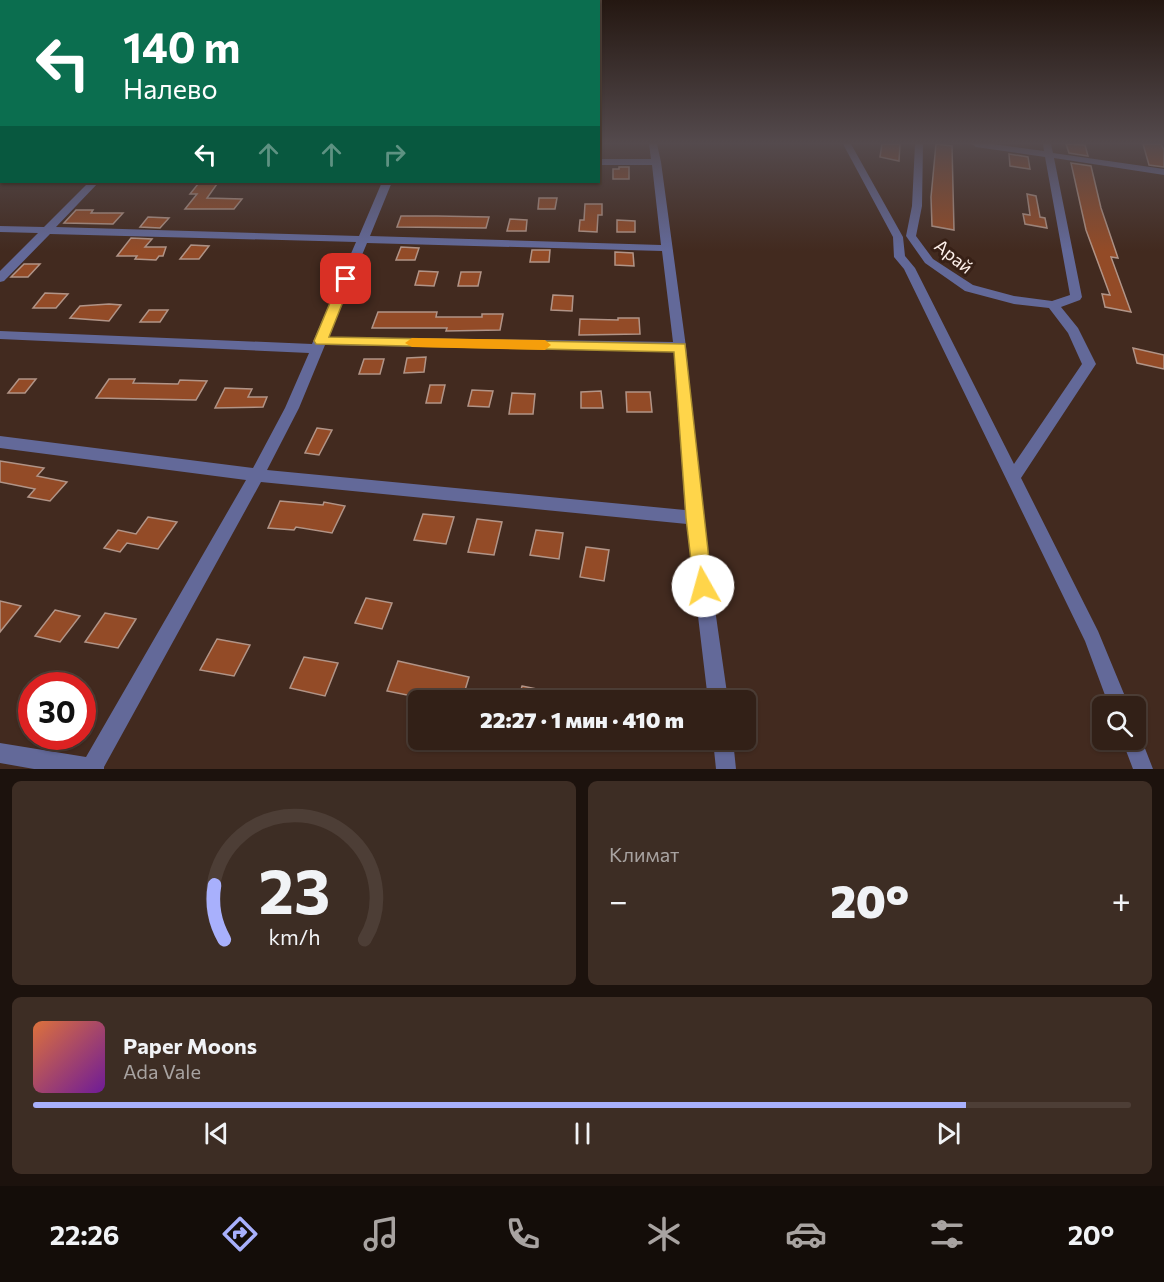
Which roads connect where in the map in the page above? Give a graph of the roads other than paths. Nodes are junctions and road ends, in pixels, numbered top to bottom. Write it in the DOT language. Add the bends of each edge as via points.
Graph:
graph roads {
  1 [pos="658,180"];
  2 [pos="867,180"];
  3 [pos="918,180"];
  4 [pos="1054,180"];
  5 [pos="93,183"];
  6 [pos="387,183"];
  7 [pos="0,229"];
  8 [pos="48,230"];
  9 [pos="363,238"];
  10 [pos="667,248"];
  11 [pos="0,278"];
  12 [pos="1053,305"];
  13 [pos="0,335"];
  14 [pos="319,345"];
  15 [pos="680,347"];
  16 [pos="0,442"];
  17 [pos="257,475"];
  18 [pos="1012,480"];
  19 [pos="694,518"];
  20 [pos="717,690"];
  21 [pos="1115,696"];
  22 [pos="724,750"];
  23 [pos="1135,750"];
  24 [pos="0,753"];
  25 [pos="92,769"];
  26 [pos="726,769"];
  27 [pos="1143,769"];
  1 -- 10 [label="street"];
  2 -- 18 [label="street" via="898,237 900,257 909,268"];
  3 -- 12 [label="street, Арай" via="911,236 929,261 969,288"];
  4 -- 12 [label="street" via="1076,297"];
  5 -- 8 [label="street"];
  6 -- 9 [label="street"];
  7 -- 8 [label="street"];
  8 -- 9 [label="street"];
  8 -- 11 [label="street"];
  9 -- 10 [label="street"];
  9 -- 14 [label="street"];
  10 -- 15 [label="street"];
  12 -- 18 [label="street" via="1074,331 1089,364"];
  13 -- 14 [label="street"];
  14 -- 15 [label="street"];
  14 -- 17 [label="street"];
  15 -- 19 [label="street"];
  16 -- 17 [label="street"];
  17 -- 19 [label="street"];
  17 -- 25 [label="street"];
  18 -- 21 [label="street" via="1092,637"];
  19 -- 20 [label="street"];
  22 -- 26 [label="street"];
  23 -- 27 [label="street"];
  24 -- 25 [label="street"];
}
